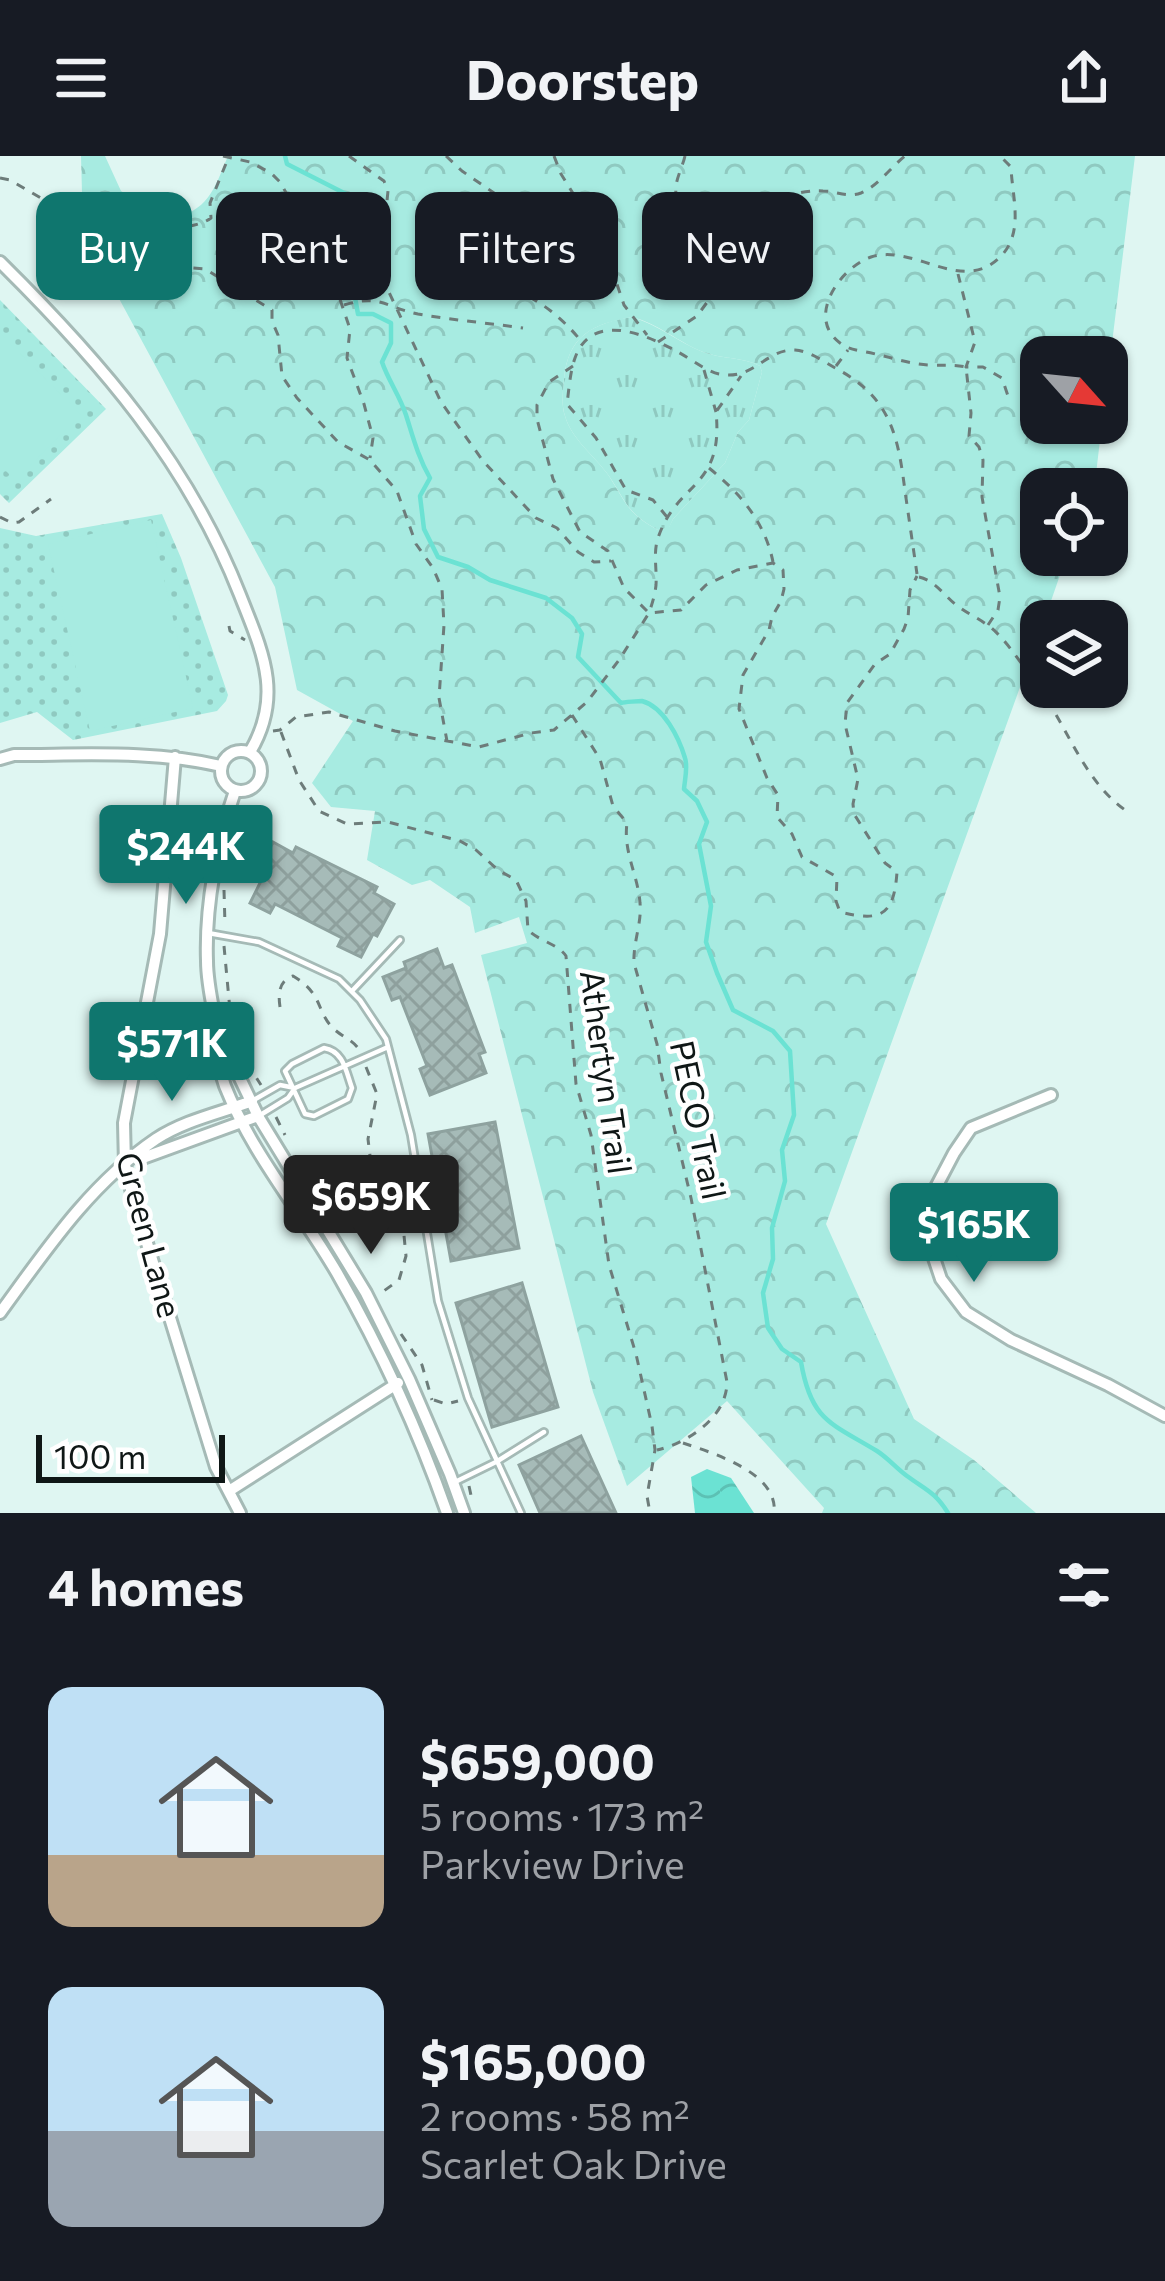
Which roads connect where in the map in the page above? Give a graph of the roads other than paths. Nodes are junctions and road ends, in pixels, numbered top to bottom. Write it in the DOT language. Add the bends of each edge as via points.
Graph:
graph roads {
  1 [pos="0,262"];
  2 [pos="250,752"];
  3 [pos="175,758"];
  4 [pos="0,759"];
  5 [pos="220,766"];
  6 [pos="235,790"];
  7 [pos="208,933"];
  8 [pos="400,940"];
  9 [pos="352,991"];
  10 [pos="217,1029"];
  11 [pos="388,1047"];
  12 [pos="344,1065"];
  13 [pos="295,1088"];
  14 [pos="1051,1095"];
  15 [pos="252,1101"];
  16 [pos="235,1107"];
  17 [pos="258,1116"];
  18 [pos="242,1121"];
  19 [pos="125,1165"];
  20 [pos="0,1313"];
  21 [pos="408,1377"];
  22 [pos="394,1385"];
  23 [pos="1165,1416"];
  24 [pos="544,1432"];
  25 [pos="496,1462"];
  26 [pos="454,1483"];
  27 [pos="439,1489"];
  28 [pos="229,1491"];
  29 [pos="240,1513"];
  30 [pos="447,1513"];
  31 [pos="464,1513"];
  32 [pos="521,1513"];
  1 -- 2 [label="street" via="138,414 209,523 269,681"];
  2 -- 5 [label="street" via="236,750"];
  2 -- 6 [label="street" via="260,776 253,787"];
  3 -- 4 [label="street"];
  3 -- 5 [label="street"];
  3 -- 19 [label="street, Green Lane" via="160,934 125,1113"];
  5 -- 6 [label="street"];
  6 -- 7 [label="street"];
  7 -- 9 [label="lane" via="259,942"];
  7 -- 10 [label="street"];
  8 -- 9 [label="lane"];
  9 -- 11 [label="lane"];
  10 -- 15 [label="street"];
  10 -- 16 [label="street" via="217,1061"];
  11 -- 12 [label="lane"];
  11 -- 25 [label="lane" via="438,1301"];
  12 -- 13 [label="lane"];
  12 -- 13 [label="lane" via="324,1048 285,1071"];
  12 -- 13 [label="lane" via="348,1099 314,1115 305,1114"];
  13 -- 15 [label="lane" via="280,1085"];
  13 -- 17 [label="lane"];
  14 -- 23 [label="street" via="971,1129 954,1153 934,1191 926,1234 941,1279 966,1312 1011,1340"];
  15 -- 16 [label="street"];
  15 -- 17 [label="street"];
  16 -- 18 [label="street"];
  16 -- 19 [label="street" via="179,1126"];
  17 -- 18 [label="street"];
  17 -- 21 [label="street"];
  18 -- 19 [label="street"];
  18 -- 22 [label="street" via="336,1271"];
  19 -- 20 [label="street" via="74,1212"];
  19 -- 28 [label="street, Green Lane"];
  21 -- 22 [label="street"];
  21 -- 26 [label="street"];
  22 -- 27 [label="street"];
  22 -- 28 [label="street"];
  24 -- 25 [label="lane"];
  25 -- 26 [label="lane"];
  25 -- 32 [label="lane"];
  26 -- 27 [label="street"];
  26 -- 31 [label="street"];
  27 -- 30 [label="street"];
  28 -- 29 [label="street, Green Lane"];
}
